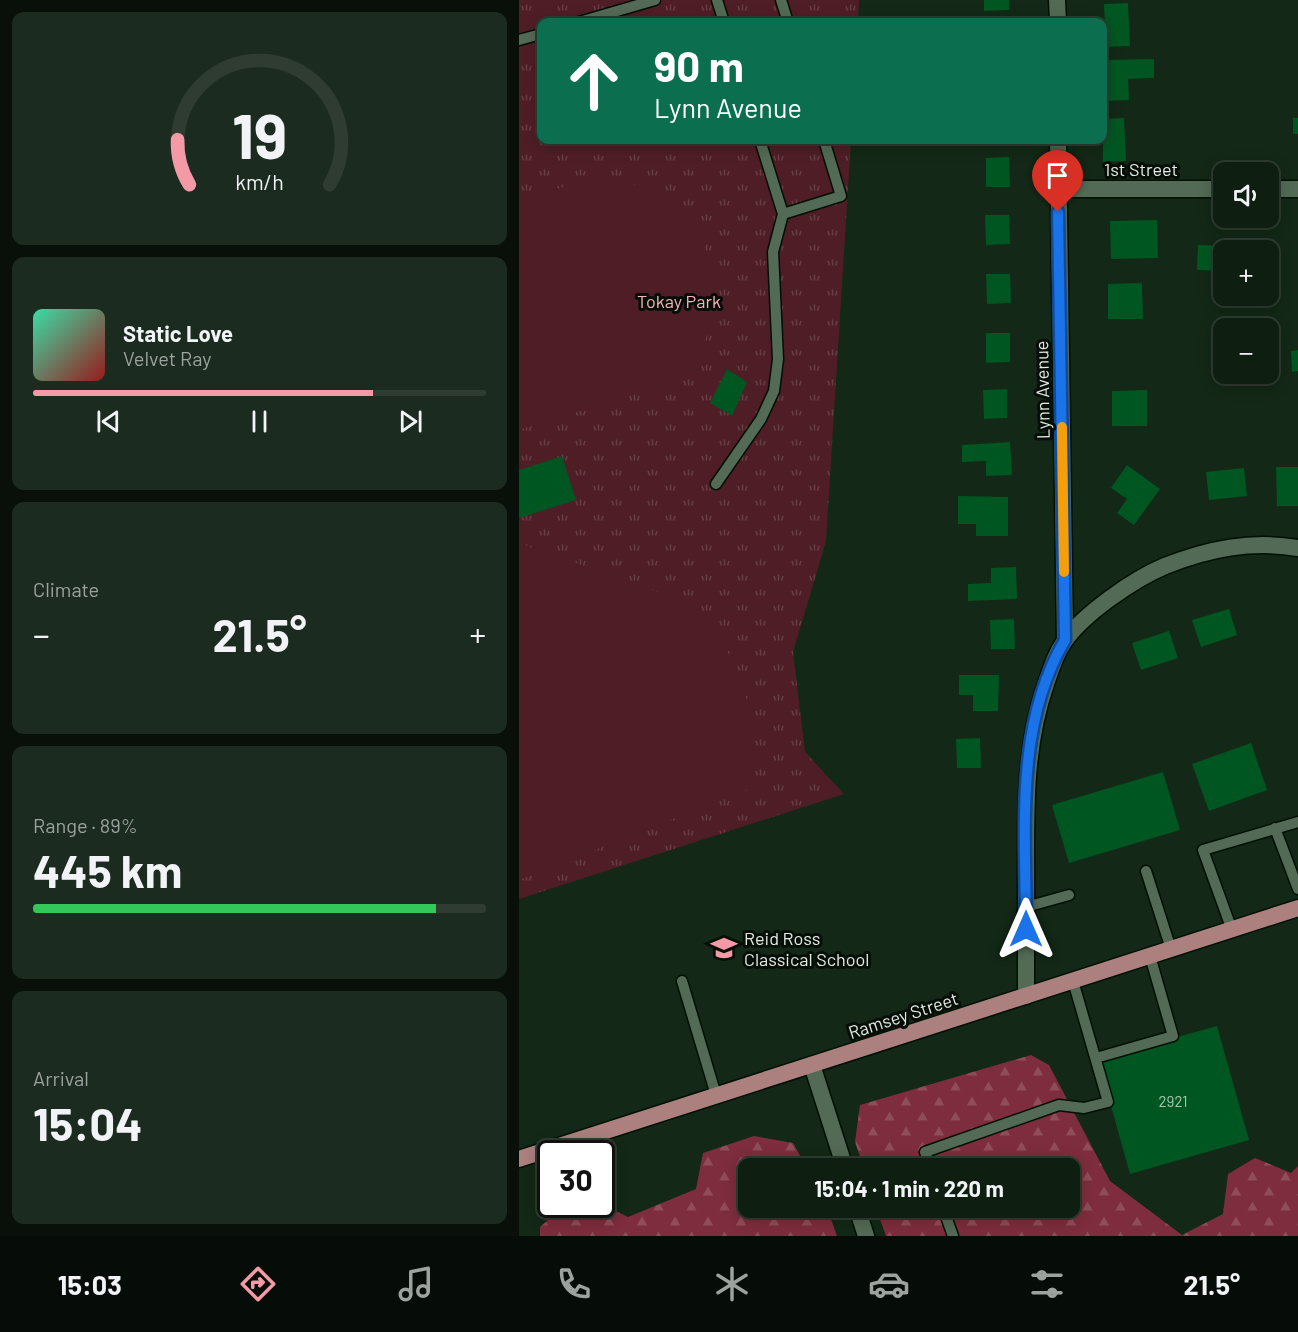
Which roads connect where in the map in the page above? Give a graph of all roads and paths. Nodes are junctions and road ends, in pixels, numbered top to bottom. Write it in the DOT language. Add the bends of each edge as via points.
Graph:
graph roads {
  1 [pos="655,0"];
  2 [pos="717,0"];
  3 [pos="781,0"];
  4 [pos="1057,0"];
  5 [pos="593,18"];
  6 [pos="723,18"];
  7 [pos="787,18"];
  8 [pos="1057,18"];
  9 [pos="537,35"];
  10 [pos="519,40"];
  11 [pos="761,144"];
  12 [pos="825,144"];
  13 [pos="1058,144"];
  14 [pos="1058,189"];
  15 [pos="1213,189"];
  16 [pos="1279,189"];
  17 [pos="1298,189"];
  18 [pos="783,214"];
  19 [pos="716,484"];
  20 [pos="1298,549"];
  21 [pos="1065,640"];
  22 [pos="1298,822"];
  23 [pos="1275,828"];
  24 [pos="1146,872"];
  25 [pos="1298,889"];
  26 [pos="1069,895"];
  27 [pos="1026,907"];
  28 [pos="1298,908"];
  29 [pos="1231,930"];
  30 [pos="1171,949"];
  31 [pos="1150,956"];
  32 [pos="682,981"];
  33 [pos="1073,981"];
  34 [pos="1026,996"];
  35 [pos="1096,1058"];
  36 [pos="812,1065"];
  37 [pos="716,1095"];
  38 [pos="842,1158"];
  39 [pos="927,1158"];
  40 [pos="519,1159"];
  41 [pos="860,1218"];
  42 [pos="947,1218"];
  43 [pos="866,1236"];
  44 [pos="953,1236"];
  1 -- 5 [label="lane"];
  2 -- 6 [label="lane"];
  3 -- 7 [label="lane"];
  4 -- 8 [label="street"];
  9 -- 10 [label="lane"];
  11 -- 18 [label="lane"];
  12 -- 18 [label="lane" via="841,196"];
  13 -- 14 [label="street, Lynn Avenue"];
  14 -- 15 [label="street, 1st Street"];
  14 -- 21 [label="street, Lynn Avenue"];
  16 -- 17 [label="street"];
  18 -- 19 [label="lane" via="773,252 778,359 774,391 761,419"];
  20 -- 21 [label="street" via="1237,546 1193,555 1152,571 1104,603"];
  21 -- 27 [label="street" via="1042,695 1029,753"];
  22 -- 23 [label="lane"];
  23 -- 25 [label="lane"];
  23 -- 29 [label="lane" via="1203,850"];
  24 -- 30 [label="lane"];
  26 -- 27 [label="lane"];
  27 -- 34 [label="street"];
  28 -- 29 [label="main road, Ramsey Street"];
  29 -- 30 [label="main road, Ramsey Street"];
  30 -- 31 [label="main road, Ramsey Street"];
  31 -- 33 [label="main road, Ramsey Street"];
  31 -- 35 [label="lane" via="1173,1036"];
  32 -- 37 [label="lane"];
  33 -- 34 [label="main road, Ramsey Street"];
  33 -- 35 [label="lane"];
  34 -- 36 [label="main road, Ramsey Street"];
  35 -- 39 [label="lane" via="1108,1102 1084,1108 1059,1105 925,1152"];
  36 -- 37 [label="main road, Ramsey Street"];
  36 -- 38 [label="street"];
  37 -- 40 [label="main road, Ramsey Street"];
  41 -- 43 [label="street"];
  42 -- 44 [label="lane"];
}
